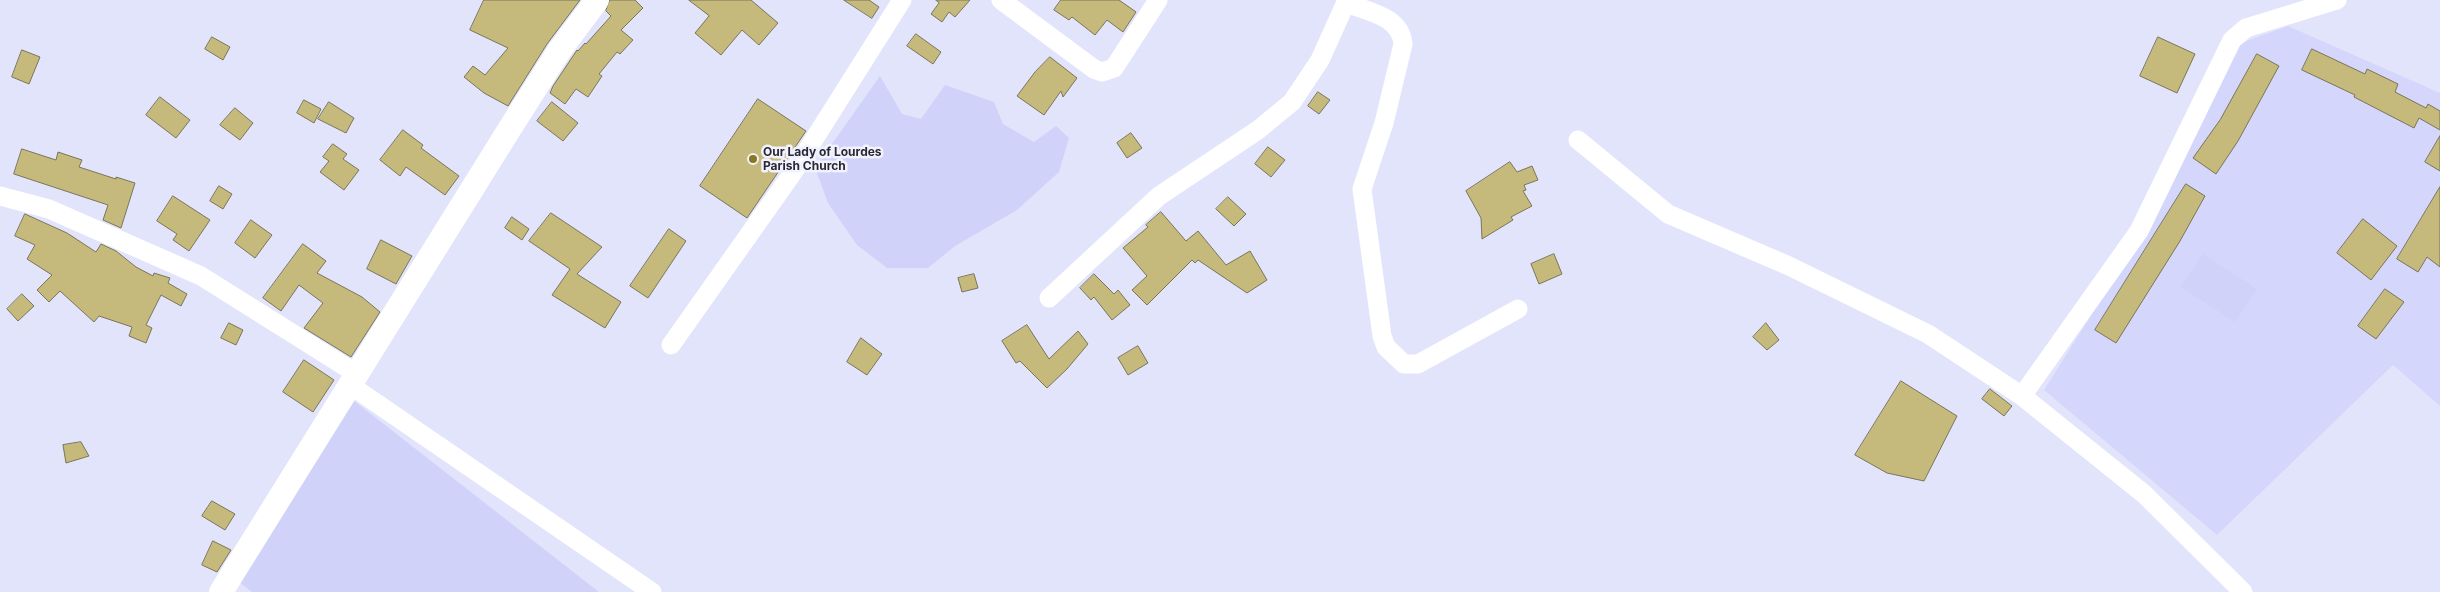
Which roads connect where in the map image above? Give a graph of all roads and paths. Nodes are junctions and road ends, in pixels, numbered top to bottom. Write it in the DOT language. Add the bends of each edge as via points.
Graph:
graph roads {
  1 [pos="597,0"];
  2 [pos="902,0"];
  3 [pos="1001,0"];
  4 [pos="1158,0"];
  5 [pos="2337,0"];
  6 [pos="1347,2"];
  7 [pos="1578,140"];
  8 [pos="0,196"];
  9 [pos="1049,298"];
  10 [pos="1518,309"];
  11 [pos="671,345"];
  12 [pos="354,379"];
  13 [pos="2022,396"];
  14 [pos="220,592"];
  15 [pos="652,592"];
  16 [pos="2243,592"];
  1 -- 12 [label="street" via="559,51"];
  2 -- 11 [label="street" via="794,171"];
  3 -- 4 [label="street" via="1102,72 1114,68"];
  5 -- 13 [label="street" via="2246,28 2232,40 2139,231"];
  6 -- 9 [label="street" via="1320,60 1292,102 1258,130 1159,196"];
  6 -- 10 [label="street" via="1394,22 1403,35 1404,44 1384,123 1362,189 1386,347 1404,364 1418,364"];
  7 -- 13 [label="street" via="1668,214 1788,266 1928,334"];
  8 -- 12 [label="street" via="49,209 200,276"];
  12 -- 14 [label="street"];
  12 -- 15 [label="street"];
  13 -- 16 [label="street" via="2144,494"];
}
